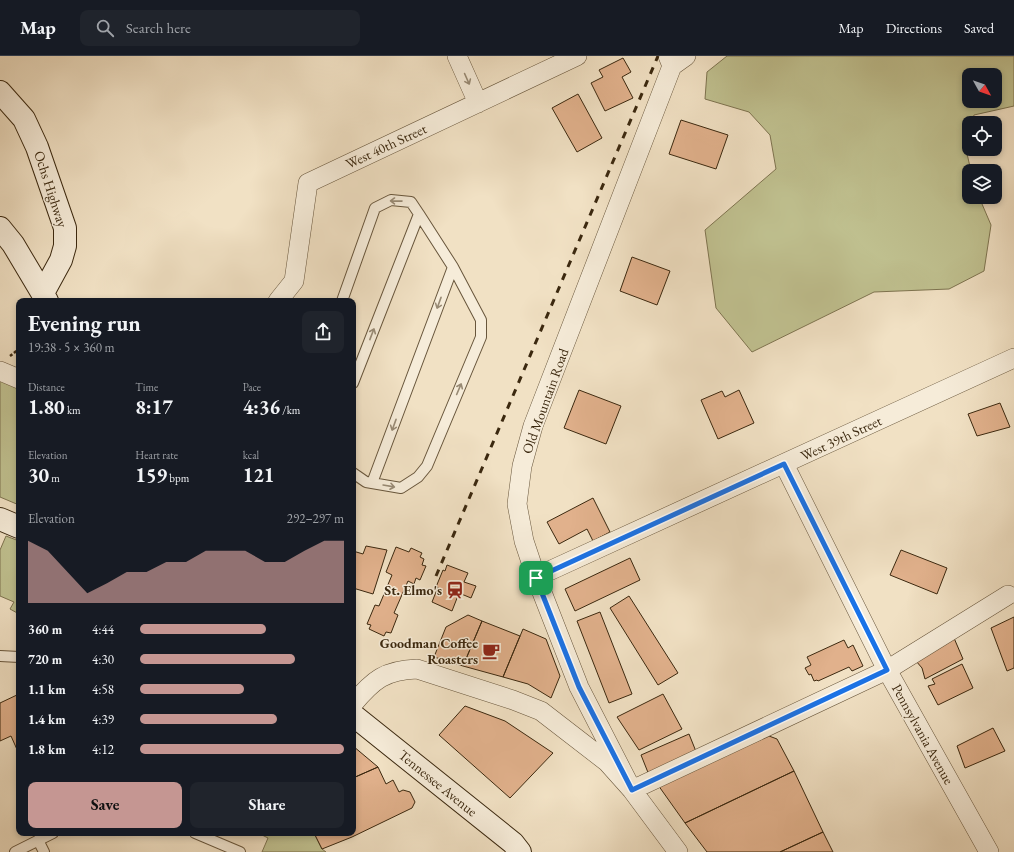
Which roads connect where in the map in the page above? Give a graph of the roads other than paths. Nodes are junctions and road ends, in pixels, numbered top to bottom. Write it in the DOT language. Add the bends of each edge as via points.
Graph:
graph roads {
  1 [pos="457,56"];
  2 [pos="577,56"];
  3 [pos="675,59"];
  4 [pos="0,92"];
  5 [pos="478,103"];
  6 [pos="419,214"];
  7 [pos="0,228"];
  8 [pos="453,267"];
  9 [pos="45,297"];
  10 [pos="280,298"];
  11 [pos="343,298"];
  12 [pos="1014,358"];
  13 [pos="0,371"];
  14 [pos="356,376"];
  15 [pos="16,378"];
  16 [pos="784,464"];
  17 [pos="356,476"];
  18 [pos="372,483"];
  19 [pos="0,519"];
  20 [pos="16,526"];
  21 [pos="536,578"];
  22 [pos="1008,595"];
  23 [pos="0,656"];
  24 [pos="16,657"];
  25 [pos="887,670"];
  26 [pos="356,700"];
  27 [pos="356,717"];
  28 [pos="632,790"];
  29 [pos="47,836"];
  30 [pos="202,836"];
  31 [pos="38,840"];
  32 [pos="15,852"];
  33 [pos="44,852"];
  34 [pos="240,852"];
  35 [pos="520,852"];
  36 [pos="678,852"];
  37 [pos="989,852"];
  1 -- 5 [label="street, one-way"];
  2 -- 5 [label="street, West 40th Street"];
  3 -- 21 [label="street, Old Mountain Road" via="533,426 522,466 517,504 524,542"];
  4 -- 9 [label="main road, Ochs Highway" via="24,119 38,147 65,228 65,246 61,260"];
  5 -- 10 [label="street, West 40th Street" via="308,183 294,281"];
  6 -- 8 [label="lane"];
  6 -- 11 [label="lane, one-way" via="411,202 391,200 375,208"];
  14 -- 6 [label="lane, one-way"];
  7 -- 9 [label="main road" via="13,244"];
  8 -- 18 [label="lane, one-way"];
  18 -- 8 [label="lane, one-way" via="401,488 418,477 427,466 480,337 482,320"];
  12 -- 16 [label="street, West 39th Street"];
  13 -- 15 [label="street"];
  16 -- 21 [label="street, West 39th Street"];
  16 -- 25 [label="street, Pennsylvania Avenue"];
  17 -- 18 [label="lane"];
  19 -- 20 [label="main road"];
  21 -- 28 [label="street, Old Mountain Road" via="579,687"];
  22 -- 25 [label="street"];
  23 -- 24 [label="lane"];
  25 -- 28 [label="street"];
  25 -- 37 [label="street, Pennsylvania Avenue"];
  26 -- 28 [label="street" via="370,684 385,675 402,669 418,669 540,711 607,762"];
  27 -- 35 [label="main road, Tennessee Avenue" via="513,843"];
  28 -- 36 [label="street"];
  29 -- 31 [label="lane"];
  30 -- 34 [label="lane"];
  31 -- 32 [label="lane"];
  31 -- 33 [label="lane"];
}
